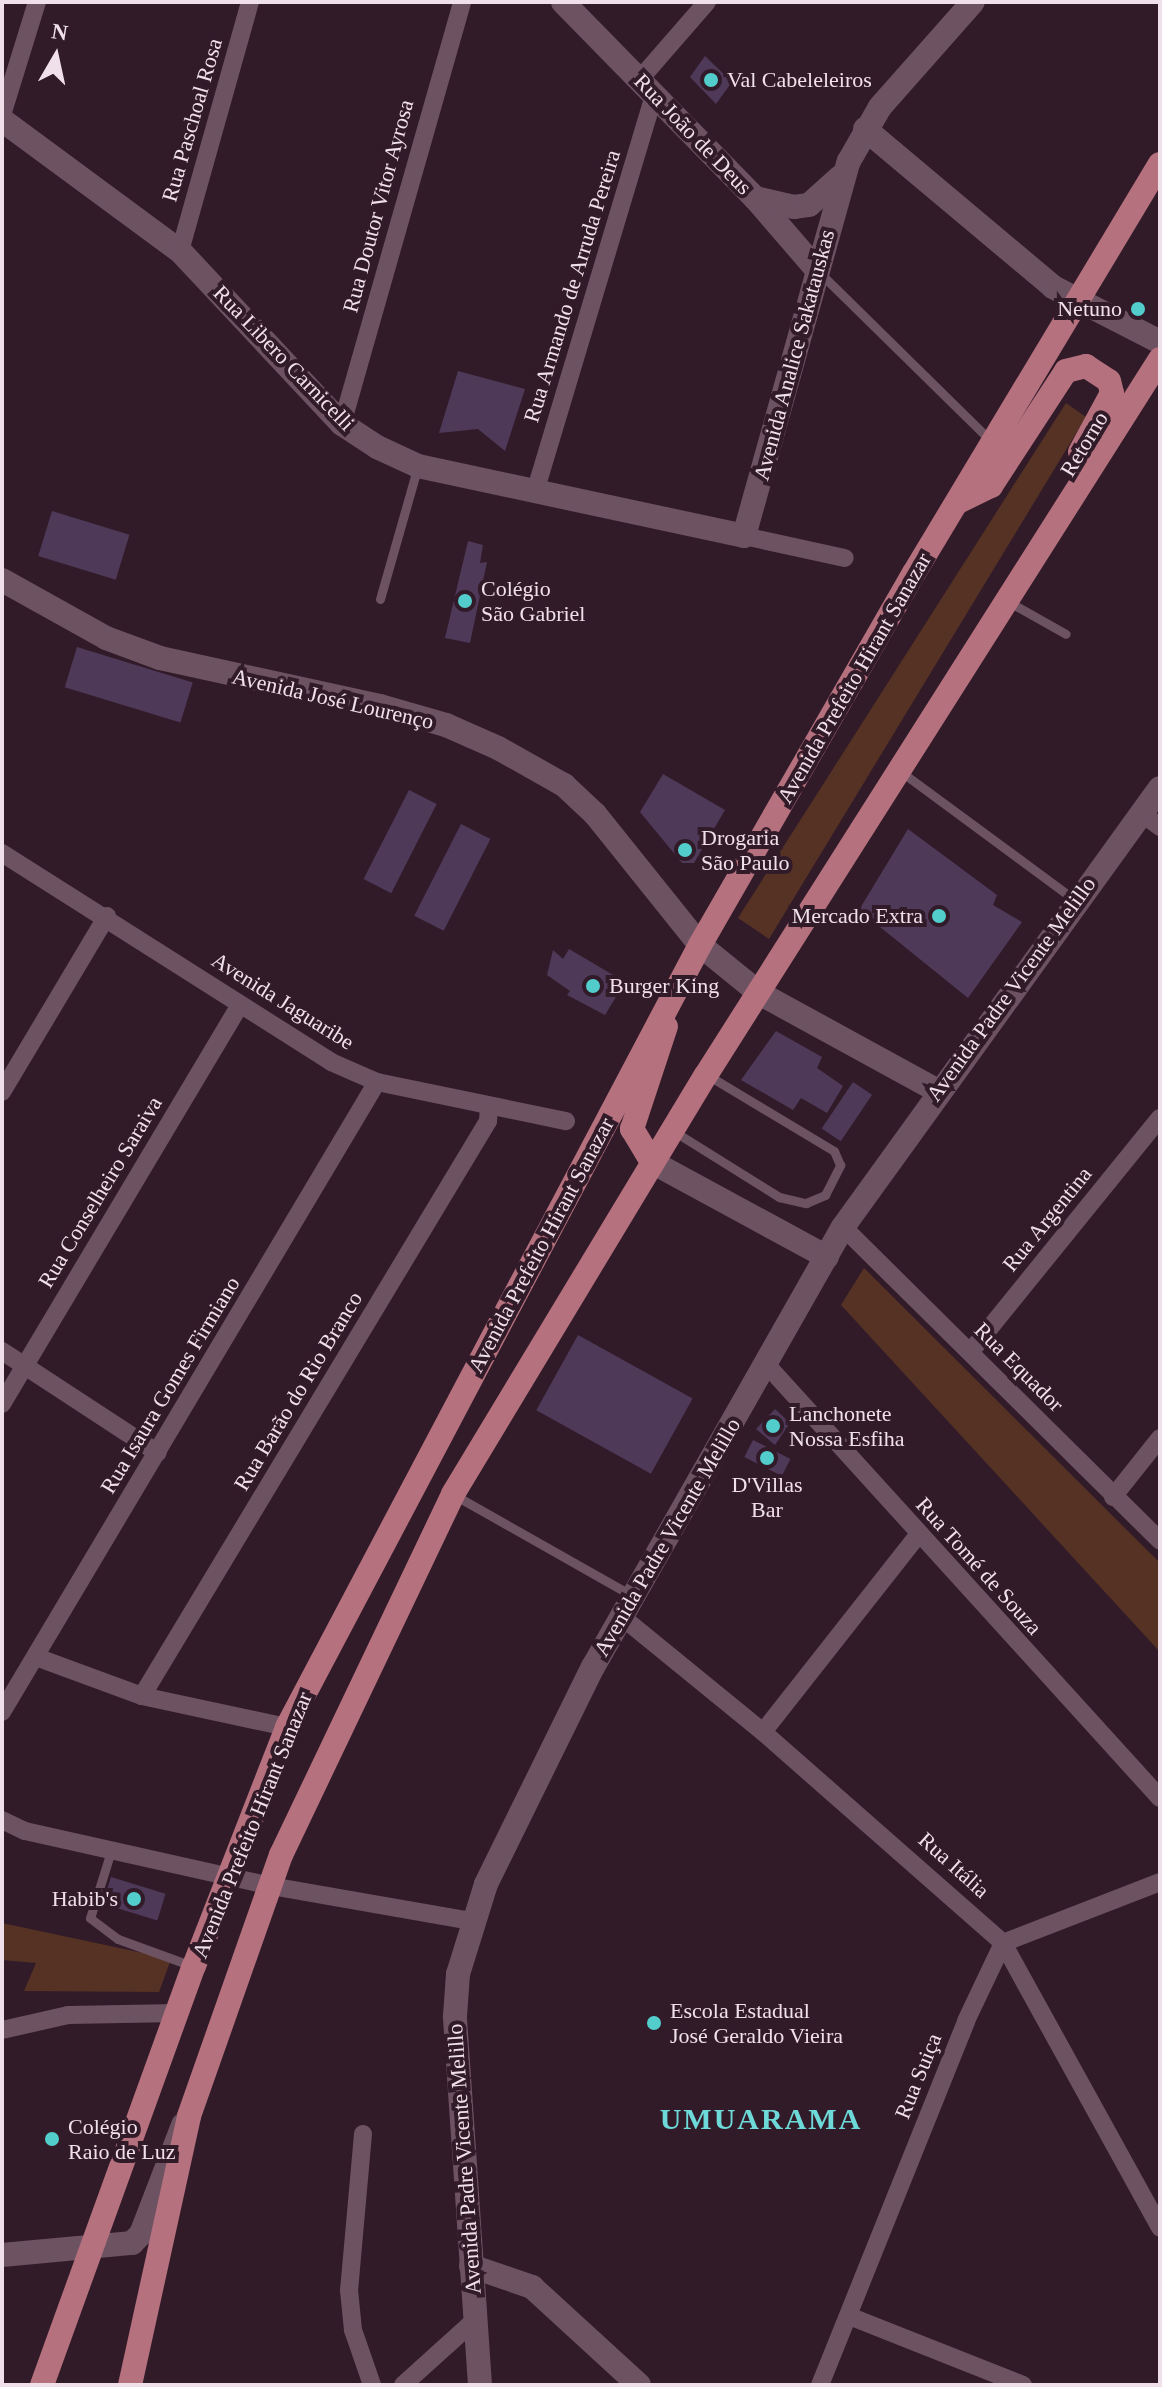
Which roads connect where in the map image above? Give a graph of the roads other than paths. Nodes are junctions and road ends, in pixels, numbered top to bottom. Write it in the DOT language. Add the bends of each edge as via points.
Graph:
graph roads {
  1 [pos="37,2"];
  2 [pos="250,2"];
  3 [pos="462,2"];
  4 [pos="563,2"];
  5 [pos="707,2"];
  6 [pos="973,2"];
  7 [pos="648,86"];
  8 [pos="2,117"];
  9 [pos="865,129"];
  10 [pos="1160,164"];
  11 [pos="844,173"];
  12 [pos="755,198"];
  13 [pos="180,251"];
  14 [pos="818,271"];
  15 [pos="1078,301"];
  16 [pos="1157,347"];
  17 [pos="342,424"];
  18 [pos="994,444"];
  19 [pos="418,466"];
  20 [pos="535,492"];
  21 [pos="957,503"];
  22 [pos="744,536"];
  23 [pos="845,558"];
  24 [pos="1019,577"];
  25 [pos="2,580"];
  26 [pos="380,599"];
  27 [pos="1005,600"];
  28 [pos="1066,634"];
  29 [pos="898,769"];
  30 [pos="1160,788"];
  31 [pos="1151,820"];
  32 [pos="2,853"];
  33 [pos="1075,900"];
  34 [pos="107,916"];
  35 [pos="700,945"];
  36 [pos="759,993"];
  37 [pos="240,1004"];
  38 [pos="667,1008"];
  39 [pos="706,1075"];
  40 [pos="377,1082"];
  41 [pos="938,1091"];
  42 [pos="2,1092"];
  43 [pos="489,1108"];
  44 [pos="1160,1118"];
  45 [pos="566,1121"];
  46 [pos="672,1130"];
  47 [pos="652,1162"];
  48 [pos="843,1227"];
  49 [pos="827,1257"];
  50 [pos="2,1351"];
  51 [pos="971,1351"];
  52 [pos="766,1364"];
  53 [pos="25,1366"];
  54 [pos="2,1404"];
  55 [pos="1160,1438"];
  56 [pos="158,1453"];
  57 [pos="453,1494"];
  58 [pos="1113,1497"];
  59 [pos="918,1535"];
  60 [pos="1160,1541"];
  61 [pos="628,1607"];
  62 [pos="36,1657"];
  63 [pos="142,1696"];
  64 [pos="2,1712"];
  65 [pos="287,1727"];
  66 [pos="763,1732"];
  67 [pos="1160,1798"];
  68 [pos="2,1820"];
  69 [pos="111,1851"];
  70 [pos="229,1874"];
  71 [pos="1160,1882"];
  72 [pos="271,1886"];
  73 [pos="472,1921"];
  74 [pos="1003,1943"];
  75 [pos="194,1966"];
  76 [pos="178,2013"];
  77 [pos="2,2030"];
  78 [pos="189,2116"];
  79 [pos="363,2134"];
  80 [pos="1160,2227"];
  81 [pos="89,2251"];
  82 [pos="2,2255"];
  83 [pos="471,2266"];
  84 [pos="849,2316"];
  85 [pos="475,2320"];
  86 [pos="42,2385"];
  87 [pos="130,2385"];
  88 [pos="372,2385"];
  89 [pos="403,2385"];
  90 [pos="480,2385"];
  91 [pos="639,2385"];
  92 [pos="820,2385"];
  93 [pos="1023,2385"];
  1 -- 8 [label="street"];
  2 -- 13 [label="street, Rua Paschoal Rosa"];
  3 -- 17 [label="street, Rua Doutor Vitor Ayrosa"];
  4 -- 7 [label="main road, Rua João de Deus"];
  5 -- 7 [label="street"];
  6 -- 9 [label="main road, Avenida Analice Sakatauskas"];
  7 -- 12 [label="main road, Rua João de Deus"];
  7 -- 20 [label="street, Rua Armando de Arruda Pereira"];
  8 -- 13 [label="main road, Rua Libero Carnicelli"];
  9 -- 11 [label="main road, Avenida Analice Sakatauskas"];
  9 -- 15 [label="main road" via="1053,287"];
  10 -- 15 [label="main road, Avenida Prefeito Hirant Sanazar"];
  11 -- 12 [label="main road, Avenida Analice Sakatauskas" via="809,205"];
  11 -- 14 [label="main road, Avenida Analice Sakatauskas"];
  12 -- 14 [label="main road, Rua João de Deus"];
  13 -- 17 [label="main road, Rua Libero Carnicelli"];
  14 -- 18 [label="lane"];
  14 -- 22 [label="main road, Avenida Analice Sakatauskas"];
  15 -- 16 [label="main road"];
  15 -- 18 [label="main road, Avenida Prefeito Hirant Sanazar"];
  16 -- 24 [label="main road, Avenida Prefeito Hirant Sanazar"];
  17 -- 19 [label="main road, Rua Libero Carnicelli"];
  18 -- 21 [label="main road, Avenida Prefeito Hirant Sanazar"];
  19 -- 20 [label="main road, Rua Libero Carnicelli"];
  19 -- 26 [label="lane"];
  20 -- 22 [label="main road, Rua Libero Carnicelli"];
  21 -- 24 [label="main road, Retorno" via="991,486 1066,371 1094,367 1109,381 1105,413 1026,537"];
  21 -- 35 [label="main road, Avenida Prefeito Hirant Sanazar"];
  22 -- 23 [label="street, Rua Libero Carnicelli"];
  24 -- 27 [label="main road, Avenida Prefeito Hirant Sanazar"];
  25 -- 35 [label="main road, Avenida José Lourenço" via="106,638 160,658 380,706 446,725 498,748 564,785 595,814"];
  27 -- 28 [label="lane"];
  27 -- 29 [label="main road, Avenida Prefeito Hirant Sanazar"];
  29 -- 33 [label="lane"];
  29 -- 36 [label="main road, Avenida Prefeito Hirant Sanazar"];
  30 -- 31 [label="main road, Avenida Padre Vicente Melillo"];
  31 -- 33 [label="main road, Avenida Padre Vicente Melillo"];
  32 -- 34 [label="street, Avenida Jaguaribe"];
  33 -- 41 [label="main road, Avenida Padre Vicente Melillo"];
  34 -- 37 [label="street, Avenida Jaguaribe"];
  34 -- 42 [label="street"];
  35 -- 36 [label="main road, Avenida José Lourenço"];
  35 -- 38 [label="main road, Avenida Prefeito Hirant Sanazar"];
  36 -- 39 [label="main road, Avenida Prefeito Hirant Sanazar"];
  36 -- 41 [label="main road, Avenida José Lourenço"];
  37 -- 40 [label="street, Avenida Jaguaribe" via="331,1062"];
  37 -- 53 [label="street, Rua Conselheiro Saraiva"];
  38 -- 47 [label="main road" via="666,1038 632,1129"];
  38 -- 65 [label="main road, Avenida Prefeito Hirant Sanazar"];
  39 -- 46 [label="main road, Avenida Prefeito Hirant Sanazar"];
  39 -- 46 [label="lane" via="834,1151 840,1165 825,1195 806,1203 779,1197"];
  40 -- 43 [label="street, Avenida Jaguaribe" via="476,1100"];
  40 -- 56 [label="street, Rua Isaura Gomes Firmiano"];
  41 -- 48 [label="main road, Avenida Padre Vicente Melillo"];
  43 -- 45 [label="street, Avenida Jaguaribe"];
  43 -- 63 [label="street, Rua Barão do Rio Branco" via="488,1121"];
  44 -- 51 [label="street, Rua Argentina"];
  46 -- 47 [label="main road, Avenida Prefeito Hirant Sanazar"];
  47 -- 49 [label="main road"];
  47 -- 57 [label="main road, Avenida Prefeito Hirant Sanazar"];
  48 -- 49 [label="main road, Avenida Padre Vicente Melillo"];
  48 -- 51 [label="street, Rua Equador"];
  49 -- 52 [label="main road, Avenida Padre Vicente Melillo"];
  50 -- 53 [label="street"];
  51 -- 58 [label="street, Rua Equador"];
  52 -- 59 [label="street, Rua Tomé de Souza"];
  52 -- 61 [label="main road, Avenida Padre Vicente Melillo"];
  53 -- 54 [label="street, Rua Conselheiro Saraiva"];
  53 -- 56 [label="street"];
  55 -- 58 [label="street"];
  56 -- 62 [label="street, Rua Isaura Gomes Firmiano"];
  57 -- 61 [label="lane"];
  57 -- 72 [label="main road, Avenida Prefeito Hirant Sanazar" via="337,1731"];
  58 -- 60 [label="street, Rua Equador"];
  59 -- 66 [label="street"];
  59 -- 67 [label="street, Rua Tomé de Souza"];
  61 -- 66 [label="street, Rua Itália"];
  61 -- 73 [label="main road, Avenida Padre Vicente Melillo"];
  62 -- 63 [label="street"];
  62 -- 64 [label="street, Rua Isaura Gomes Firmiano"];
  63 -- 65 [label="street"];
  65 -- 70 [label="main road, Avenida Prefeito Hirant Sanazar"];
  66 -- 74 [label="street, Rua Itália"];
  68 -- 69 [label="street" via="25,1831"];
  69 -- 70 [label="street"];
  69 -- 75 [label="lane" via="90,1918 118,1939"];
  70 -- 72 [label="street"];
  70 -- 75 [label="main road, Avenida Prefeito Hirant Sanazar"];
  71 -- 74 [label="street"];
  72 -- 73 [label="street"];
  72 -- 78 [label="main road, Avenida Prefeito Hirant Sanazar"];
  73 -- 83 [label="main road, Avenida Padre Vicente Melillo" via="458,1974 455,2057"];
  74 -- 80 [label="street, Rua Itália"];
  74 -- 84 [label="street, Rua Suiça" via="966,2021"];
  75 -- 76 [label="main road, Avenida Prefeito Hirant Sanazar"];
  76 -- 77 [label="street" via="68,2015"];
  76 -- 81 [label="main road, Avenida Prefeito Hirant Sanazar"];
  78 -- 81 [label="main road" via="173,2140 141,2234 120,2248"];
  78 -- 87 [label="main road, Avenida Prefeito Hirant Sanazar"];
  79 -- 88 [label="street" via="349,2290 353,2330"];
  81 -- 82 [label="main road"];
  81 -- 86 [label="main road, Avenida Prefeito Hirant Sanazar"];
  83 -- 85 [label="main road, Avenida Padre Vicente Melillo"];
  83 -- 91 [label="main road" via="532,2287"];
  84 -- 92 [label="street, Rua Suiça"];
  84 -- 93 [label="street"];
  85 -- 89 [label="street"];
  85 -- 90 [label="main road, Avenida Padre Vicente Melillo"];
}
